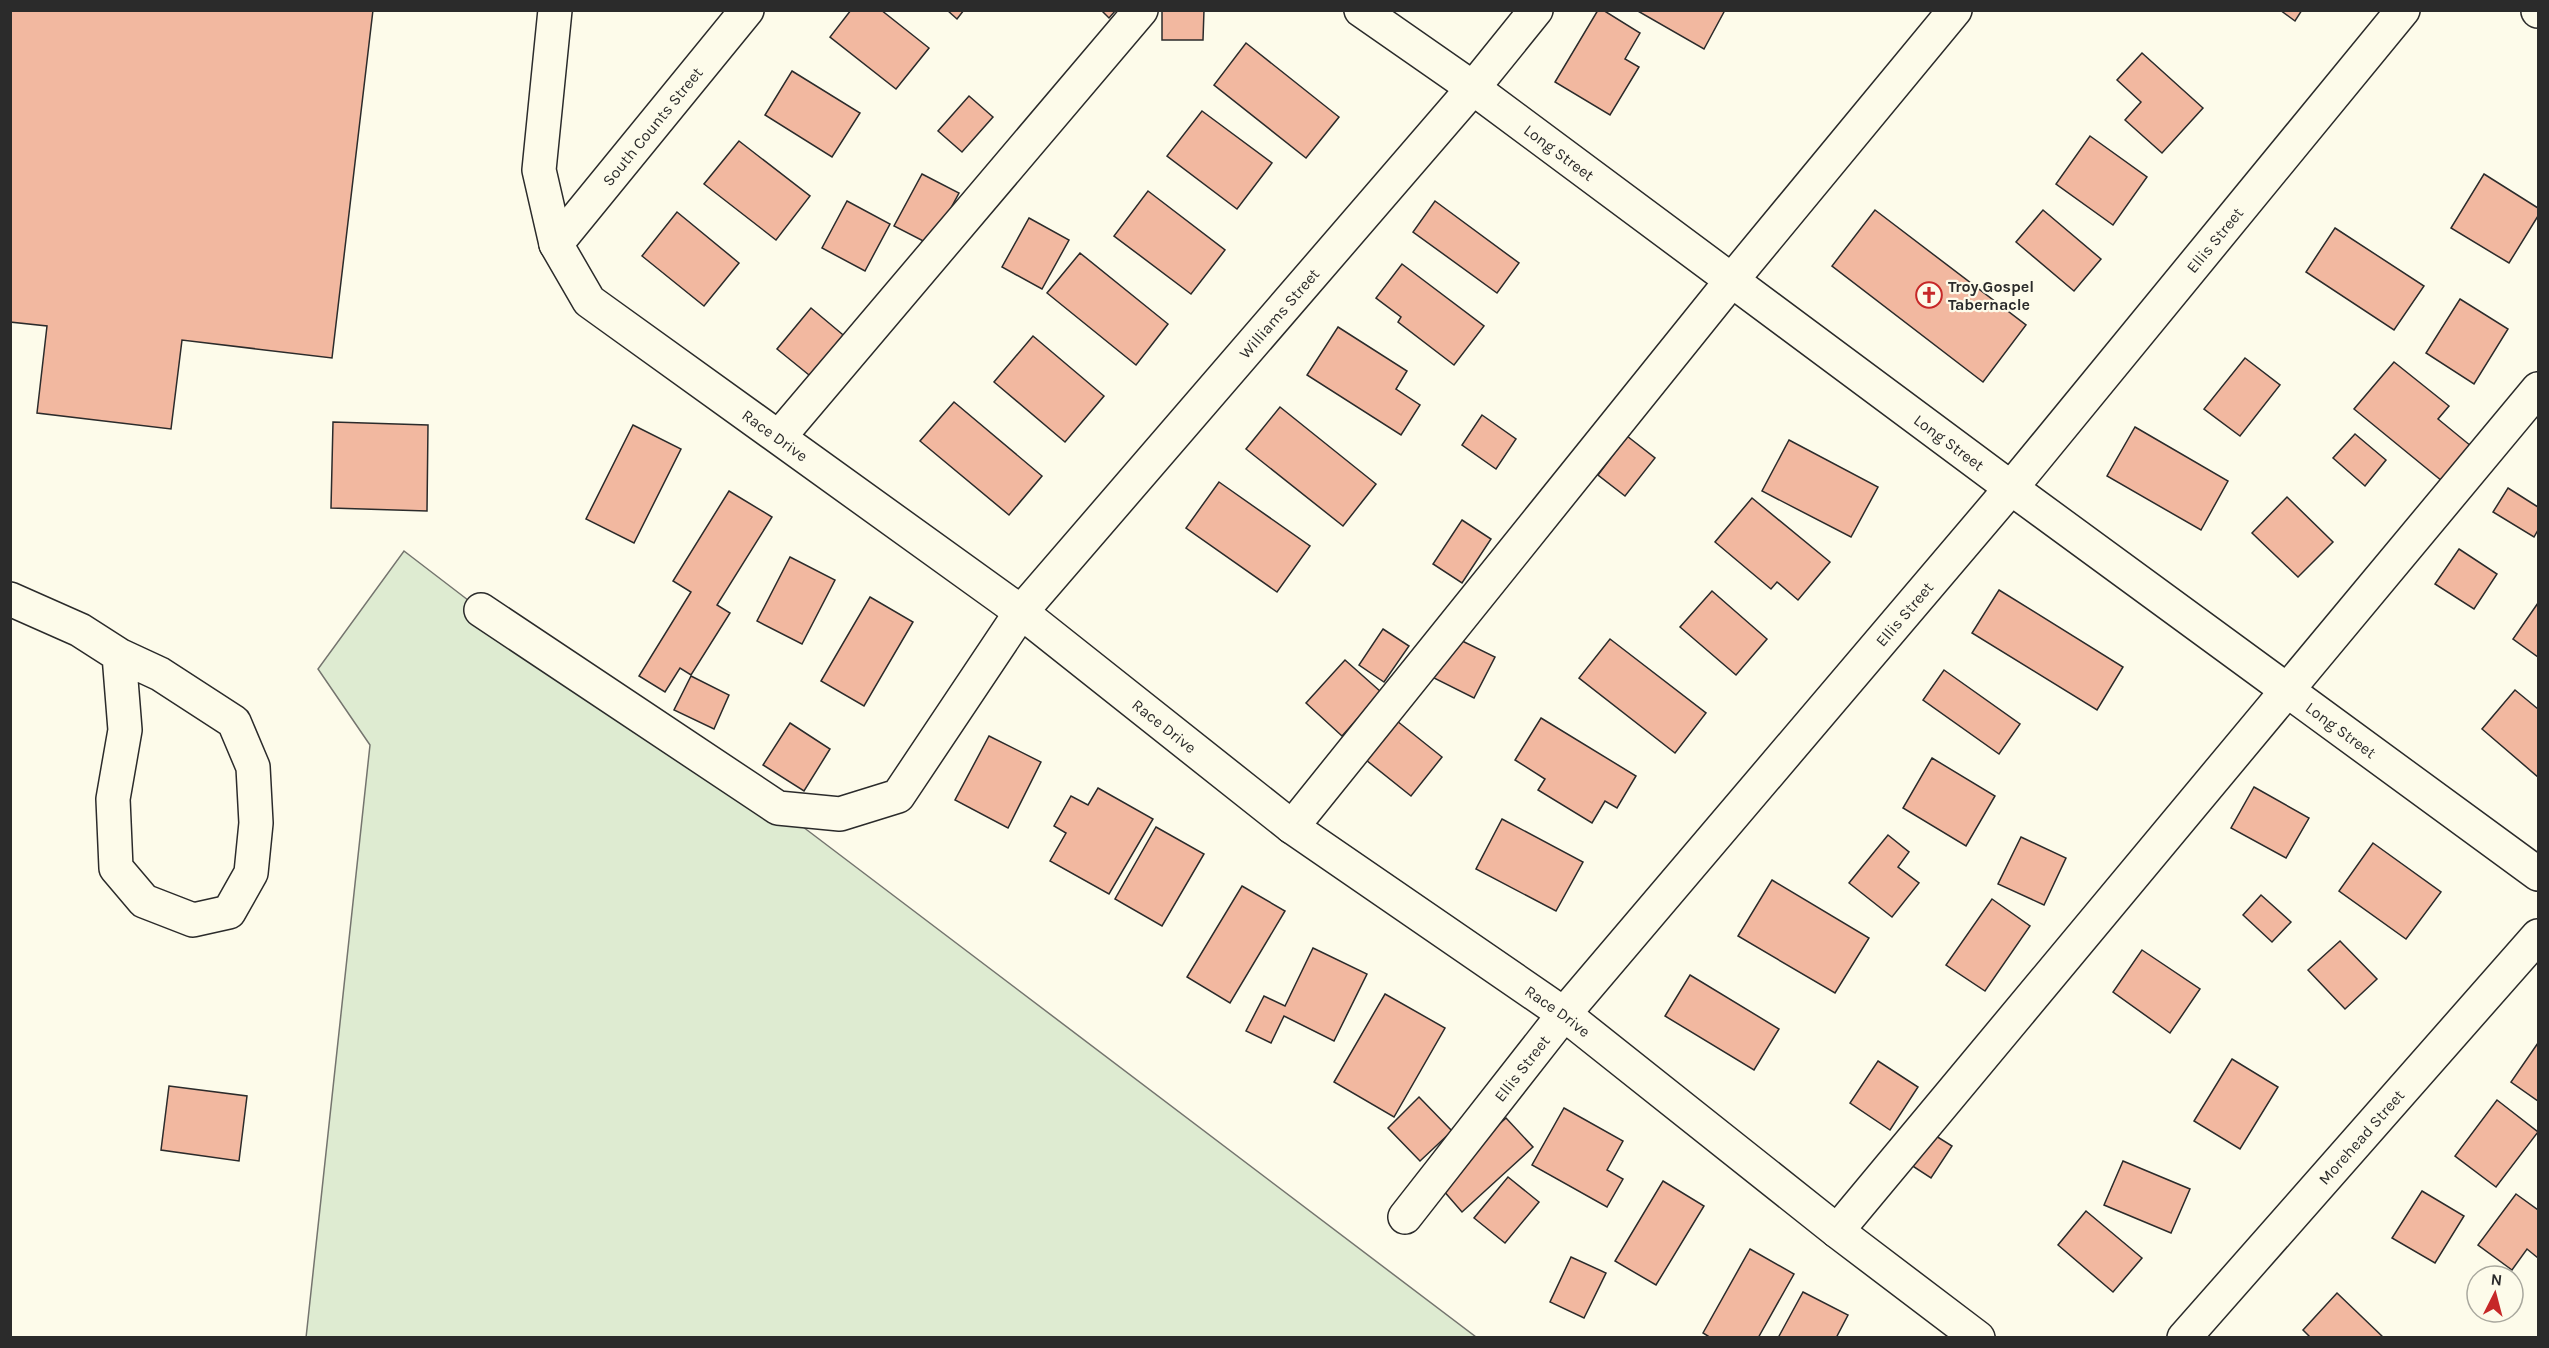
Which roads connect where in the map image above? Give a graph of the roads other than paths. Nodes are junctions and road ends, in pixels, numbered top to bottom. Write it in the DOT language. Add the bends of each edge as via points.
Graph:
graph roads {
  1 [pos="555,10"];
  2 [pos="747,10"];
  3 [pos="1141,10"];
  4 [pos="1362,10"];
  5 [pos="1536,10"];
  6 [pos="1955,10"];
  7 [pos="2403,10"];
  8 [pos="1473,88"];
  9 [pos="556,244"];
  10 [pos="1732,280"];
  11 [pos="2538,389"];
  12 [pos="779,437"];
  13 [pos="2011,488"];
  14 [pos="10,599"];
  15 [pos="481,609"];
  16 [pos="1021,612"];
  17 [pos="119,655"];
  18 [pos="2288,690"];
  19 [pos="1292,827"];
  20 [pos="2538,874"];
  21 [pos="2538,936"];
  22 [pos="1564,1014"];
  23 [pos="1405,1217"];
  24 [pos="1838,1231"];
  25 [pos="1978,1338"];
  26 [pos="2184,1338"];
  1 -- 9 [label="street, Race Drive" via="540,170"];
  2 -- 9 [label="street, South Counts Street"];
  3 -- 12 [label="street"];
  4 -- 8 [label="street, Long Street"];
  5 -- 8 [label="street, Williams Street"];
  6 -- 10 [label="street"];
  7 -- 13 [label="street, Ellis Street"];
  8 -- 10 [label="street, Long Street"];
  8 -- 16 [label="street, Williams Street"];
  9 -- 12 [label="street, Race Drive" via="589,300"];
  10 -- 13 [label="street, Long Street"];
  10 -- 19 [label="street"];
  11 -- 18 [label="street"];
  12 -- 16 [label="street, Race Drive"];
  13 -- 18 [label="street, Long Street"];
  13 -- 22 [label="street, Ellis Street"];
  14 -- 17 [label="street" via="80,630"];
  15 -- 16 [label="street, Williams Street" via="778,808 840,814 897,796"];
  16 -- 19 [label="street, Race Drive"];
  17 -- 17 [label="street" via="160,674 234,722 246,749 253,767 256,824 251,873 229,912 193,920 144,901 116,868 113,799 125,730"];
  18 -- 20 [label="street, Long Street"];
  18 -- 24 [label="street"];
  19 -- 22 [label="street, Race Drive"];
  21 -- 26 [label="street, Morehead Street"];
  22 -- 23 [label="street, Ellis Street"];
  22 -- 24 [label="street, Race Drive"];
  24 -- 25 [label="street, Race Drive"];
}
